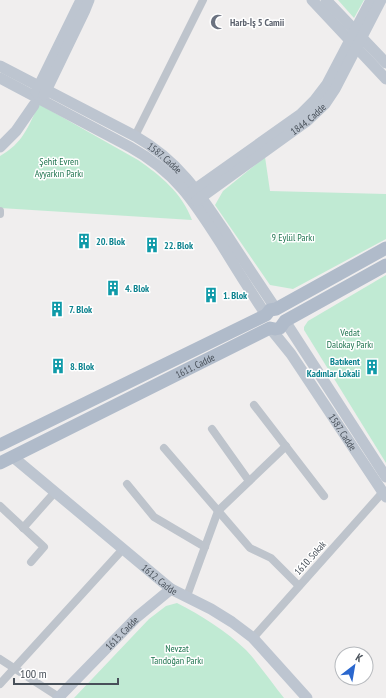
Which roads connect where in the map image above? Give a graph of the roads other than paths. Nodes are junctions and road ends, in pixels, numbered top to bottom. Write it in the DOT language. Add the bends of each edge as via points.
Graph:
graph roads {
  1 [pos="80,0"];
  2 [pos="89,0"];
  3 [pos="203,0"];
  4 [pos="312,0"];
  5 [pos="326,0"];
  6 [pos="371,0"];
  7 [pos="381,0"];
  8 [pos="359,35"];
  9 [pos="354,45"];
  10 [pos="386,63"];
  11 [pos="0,66"];
  12 [pos="0,78"];
  13 [pos="386,79"];
  14 [pos="39,95"];
  15 [pos="135,136"];
  16 [pos="0,147"];
  17 [pos="195,196"];
  18 [pos="386,248"];
  19 [pos="386,265"];
  20 [pos="271,312"];
  21 [pos="285,321"];
  22 [pos="270,328"];
  23 [pos="254,405"];
  24 [pos="212,429"];
  25 [pos="2,441"];
  26 [pos="286,446"];
  27 [pos="164,448"];
  28 [pos="13,457"];
  29 [pos="0,463"];
  30 [pos="386,477"];
  31 [pos="249,482"];
  32 [pos="128,484"];
  33 [pos="55,492"];
  34 [pos="385,494"];
  35 [pos="324,496"];
  36 [pos="0,506"];
  37 [pos="218,511"];
  38 [pos="23,528"];
  39 [pos="205,547"];
  40 [pos="123,549"];
  41 [pos="31,562"];
  42 [pos="300,586"];
  43 [pos="172,589"];
  44 [pos="187,596"];
  45 [pos="253,638"];
  46 [pos="0,659"];
  47 [pos="14,668"];
  48 [pos="0,684"];
  49 [pos="58,698"];
  50 [pos="307,698"];
  1 -- 14 [label="street"];
  2 -- 14 [label="street" via="86,10"];
  3 -- 15 [label="street"];
  4 -- 9 [label="street"];
  5 -- 8 [label="street"];
  6 -- 8 [label="street, 1844. Cadde"];
  7 -- 8 [label="street, 1844. Cadde"];
  8 -- 9 [label="street, 1844. Cadde"];
  8 -- 10 [label="street"];
  9 -- 13 [label="street"];
  9 -- 17 [label="street, 1844. Cadde" via="335,89 319,110 307,121"];
  11 -- 14 [label="street, 1587. Cadde"];
  12 -- 14 [label="street, 1587. Cadde"];
  14 -- 15 [label="street, 1587. Cadde"];
  14 -- 16 [label="street" via="20,126"];
  14 -- 17 [label="street, 1587. Cadde" via="139,152"];
  15 -- 17 [label="street, 1587. Cadde" via="170,161"];
  17 -- 20 [label="street, 1587. Cadde"];
  18 -- 20 [label="main road, 1611. Cadde"];
  19 -- 21 [label="main road, 1611. Cadde"];
  20 -- 21 [label="main road" via="279,310 284,314"];
  20 -- 22 [label="main road" via="265,322"];
  20 -- 25 [label="main road, 1611. Cadde"];
  21 -- 22 [label="main road, 1611. Cadde" via="280,328"];
  21 -- 30 [label="street, 1587. Cadde"];
  22 -- 28 [label="main road, 1611. Cadde"];
  22 -- 34 [label="street, 1587. Cadde" via="291,354"];
  23 -- 26 [label="street"];
  24 -- 31 [label="street"];
  26 -- 31 [label="street"];
  26 -- 35 [label="street"];
  27 -- 37 [label="street"];
  28 -- 29 [label="main road, 1611. Cadde"];
  28 -- 33 [label="street, 1612. Cadde"];
  31 -- 37 [label="street"];
  32 -- 39 [label="street" via="154,517"];
  33 -- 38 [label="street"];
  33 -- 40 [label="street, 1612. Cadde"];
  34 -- 42 [label="street, 1610. Sokak"];
  36 -- 38 [label="street"];
  37 -- 39 [label="street"];
  37 -- 42 [label="street" via="250,548 271,558"];
  38 -- 41 [label="street" via="44,548"];
  39 -- 44 [label="street"];
  40 -- 43 [label="street, 1612. Cadde"];
  40 -- 47 [label="street"];
  42 -- 45 [label="street, 1610. Sokak"];
  43 -- 44 [label="street, 1612. Cadde"];
  43 -- 49 [label="street, 1613. Cadde" via="137,617"];
  44 -- 45 [label="street, 1612. Cadde" via="222,615"];
  45 -- 50 [label="street, 1612. Cadde"];
  46 -- 47 [label="street"];
  47 -- 48 [label="street"];
  47 -- 49 [label="street"];
}
